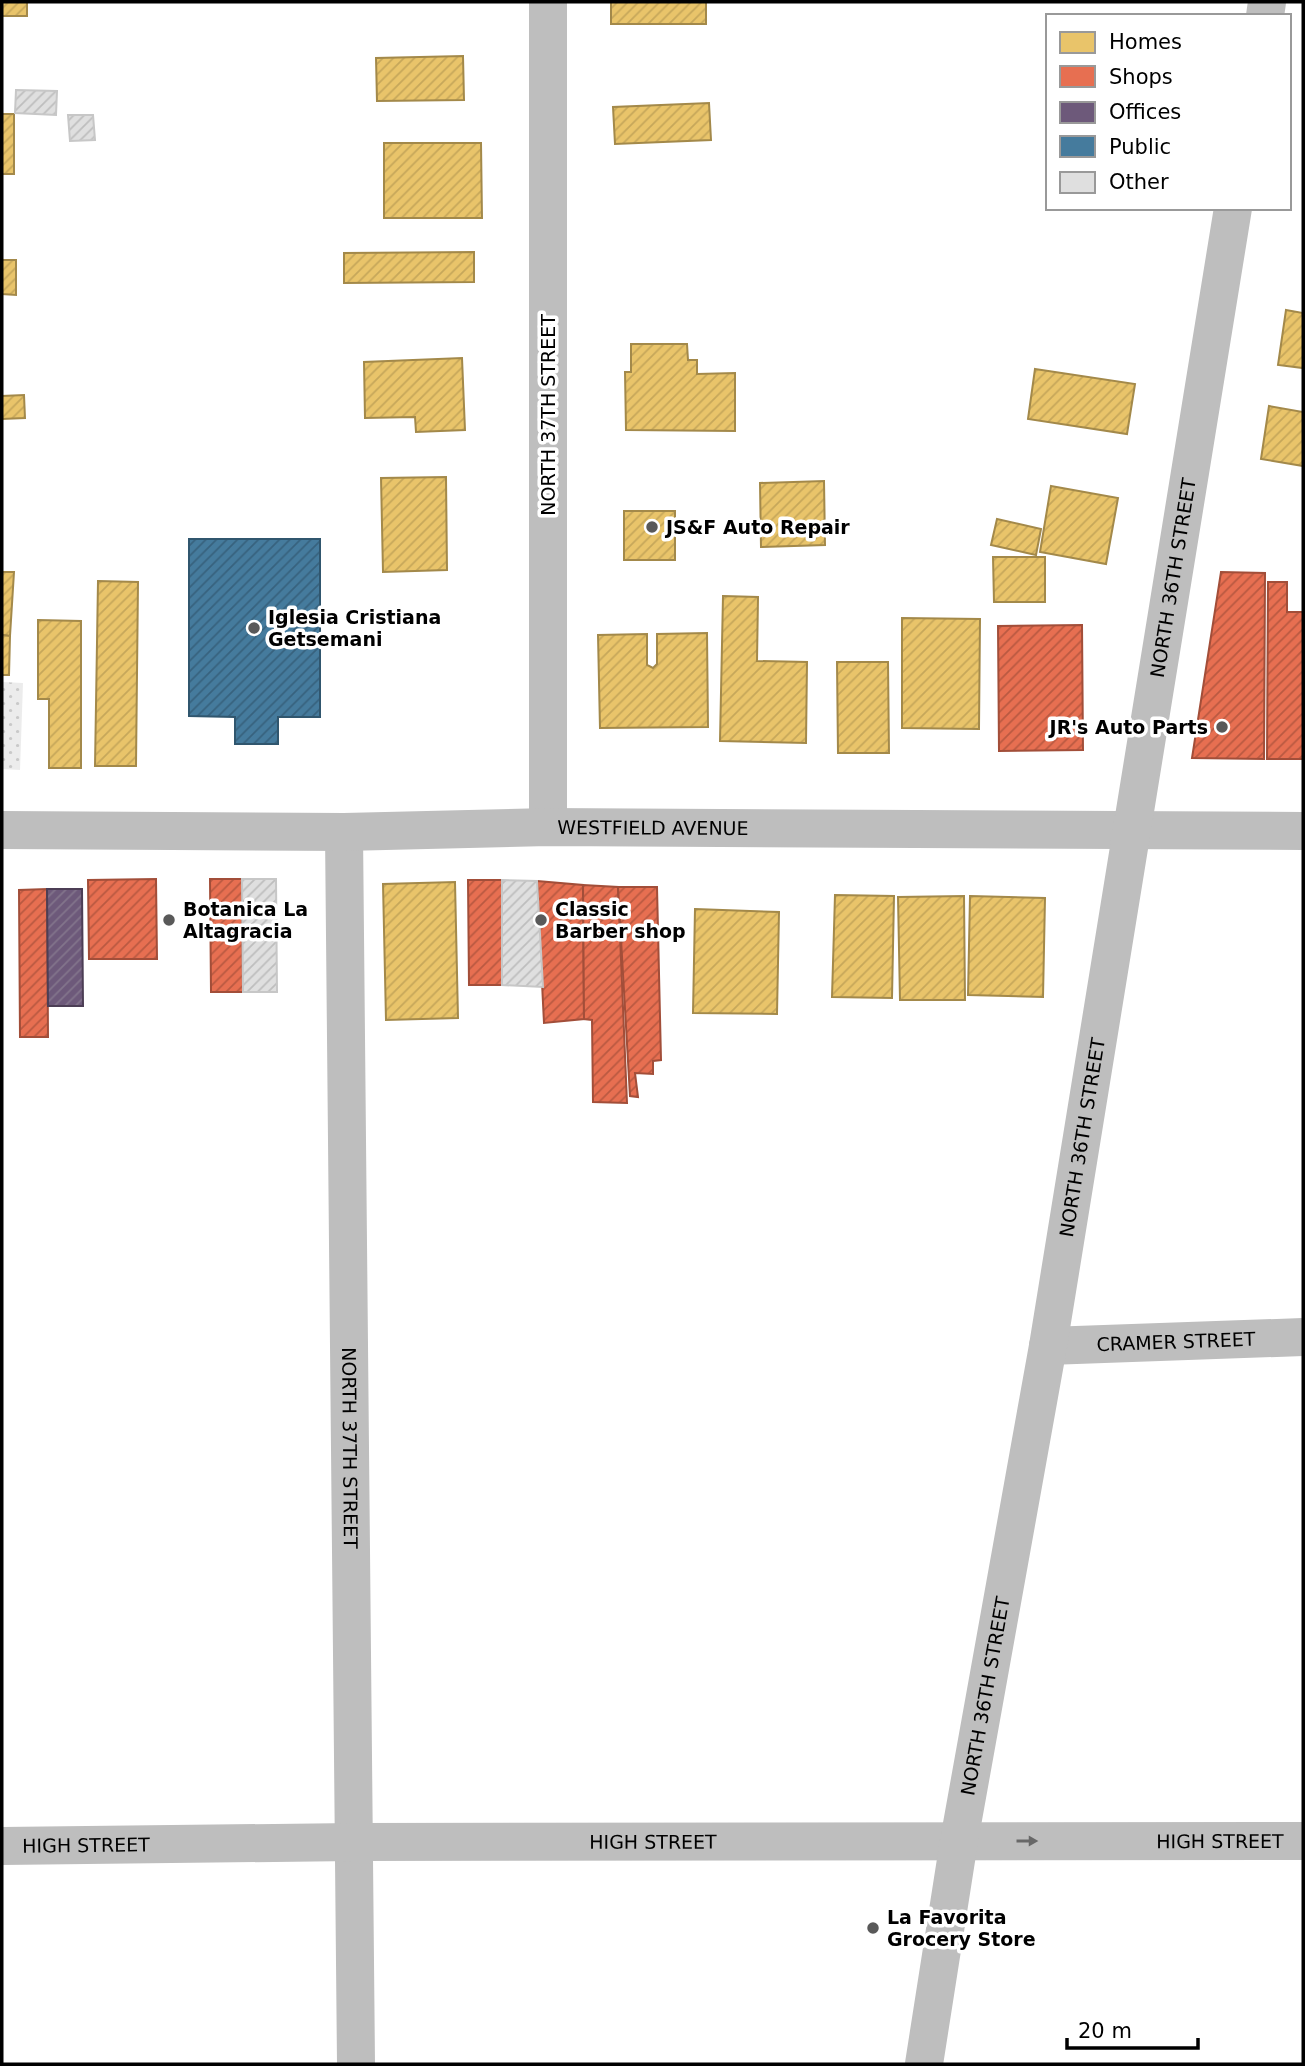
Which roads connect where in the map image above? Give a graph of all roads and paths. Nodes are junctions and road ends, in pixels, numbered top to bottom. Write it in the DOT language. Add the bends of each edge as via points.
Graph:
graph roads {
  1 [pos="548,2"];
  2 [pos="1233,210"];
  3 [pos="548,827"];
  4 [pos="2,830"];
  5 [pos="1303,831"];
  6 [pos="344,832"];
  7 [pos="1130,832"];
  8 [pos="1303,1337"];
  9 [pos="1048,1346"];
  10 [pos="959,1840"];
  11 [pos="1303,1841"];
  12 [pos="354,1842"];
  13 [pos="2,1846"];
  14 [pos="356,2064"];
  15 [pos="924,2064"];
  1 -- 3 [label="street, NORTH 37TH STREET"];
  2 -- 7 [label="street, NORTH 36TH STREET"];
  3 -- 6 [label="street, WESTFIELD AVENUE"];
  3 -- 7 [label="street, WESTFIELD AVENUE"];
  4 -- 6 [label="street, WESTFIELD AVENUE"];
  5 -- 7 [label="street, WESTFIELD AVENUE"];
  6 -- 12 [label="street, NORTH 37TH STREET"];
  7 -- 9 [label="street, NORTH 36TH STREET"];
  8 -- 9 [label="street, CRAMER STREET"];
  9 -- 10 [label="street, NORTH 36TH STREET"];
  10 -- 11 [label="street, HIGH STREET, one-way"];
  10 -- 12 [label="street, HIGH STREET"];
  10 -- 15 [label="street, NORTH 36TH STREET"];
  12 -- 13 [label="street, HIGH STREET"];
  12 -- 14 [label="street, NORTH 37TH STREET"];
}
